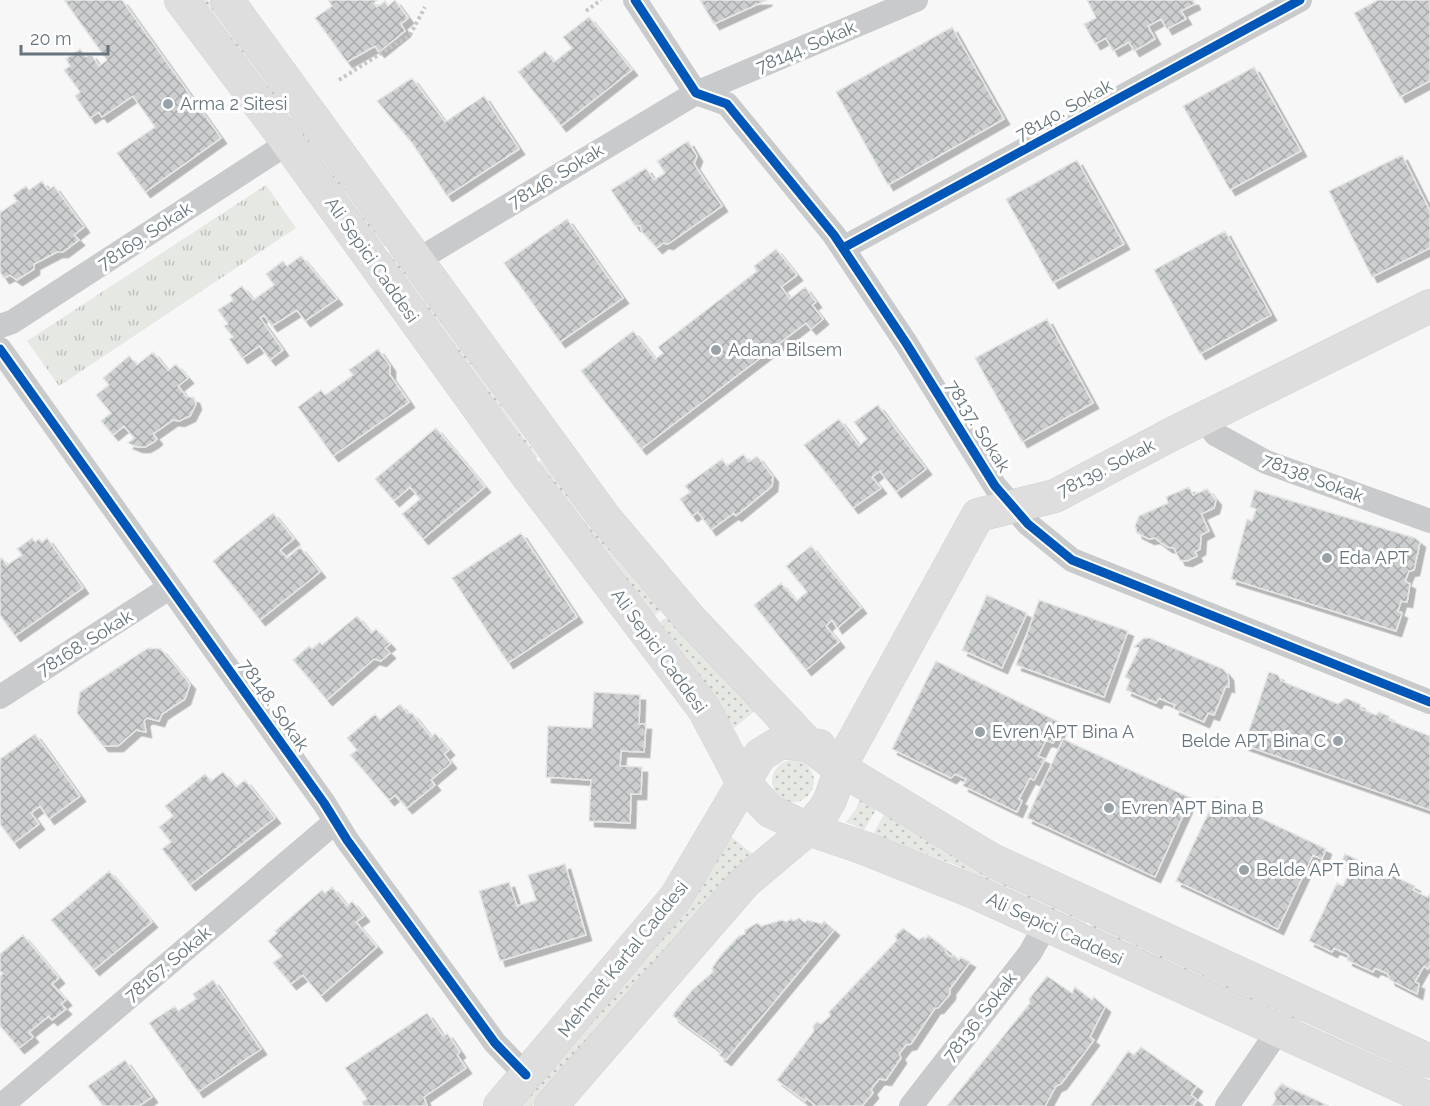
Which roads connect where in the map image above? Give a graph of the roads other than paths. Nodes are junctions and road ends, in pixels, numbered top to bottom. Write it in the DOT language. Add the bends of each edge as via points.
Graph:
graph roads {
  1 [pos="181,0"];
  2 [pos="227,0"];
  3 [pos="635,0"];
  4 [pos="916,0"];
  5 [pos="1300,0"];
  6 [pos="696,93"];
  7 [pos="288,143"];
  8 [pos="843,248"];
  9 [pos="416,261"];
  10 [pos="1430,306"];
  11 [pos="0,326"];
  12 [pos="0,349"];
  13 [pos="1208,417"];
  14 [pos="1013,506"];
  15 [pos="1430,521"];
  16 [pos="170,588"];
  17 [pos="0,697"];
  18 [pos="1430,702"];
  19 [pos="810,746"];
  20 [pos="847,756"];
  21 [pos="742,781"];
  22 [pos="335,822"];
  23 [pos="808,829"];
  24 [pos="1046,925"];
  25 [pos="1278,1031"];
  26 [pos="1430,1061"];
  27 [pos="526,1075"];
  28 [pos="1430,1099"];
  29 [pos="1,1106"];
  30 [pos="500,1106"];
  31 [pos="550,1106"];
  32 [pos="911,1106"];
  33 [pos="1227,1106"];
  1 -- 7 [label="main road, Ali Sepici Caddesi"];
  2 -- 9 [label="main road, Ali Sepici Caddesi"];
  3 -- 6 [label="street"];
  4 -- 6 [label="street, 78144. Sokak"];
  5 -- 8 [label="street, 78140. Sokak"];
  6 -- 8 [label="street, 78137. Sokak" via="727,104"];
  6 -- 9 [label="street, 78146. Sokak"];
  7 -- 11 [label="street, 78169. Sokak" via="12,322"];
  7 -- 21 [label="main road, Ali Sepici Caddesi" via="524,471 704,709"];
  8 -- 14 [label="street, 78137. Sokak" via="995,486"];
  9 -- 19 [label="main road, Ali Sepici Caddesi" via="605,518 691,620"];
  10 -- 13 [label="main road, 78139. Sokak"];
  12 -- 16 [label="street, 78148. Sokak"];
  13 -- 14 [label="main road, 78139. Sokak" via="1055,496"];
  13 -- 15 [label="street, 78138. Sokak" via="1215,434 1266,462"];
  14 -- 18 [label="street, 78137. Sokak" via="1028,524 1072,560"];
  14 -- 20 [label="main road, 78139. Sokak" via="978,515"];
  16 -- 17 [label="street, 78168. Sokak"];
  16 -- 22 [label="street, 78148. Sokak"];
  19 -- 20 [label="main road, Ali Sepici Caddesi"];
  19 -- 21 [label="main road, Mehmet Kartal Caddesi" via="780,742 760,755"];
  20 -- 23 [label="main road" via="830,800"];
  20 -- 26 [label="main road, Ali Sepici Caddesi" via="992,860"];
  21 -- 23 [label="main road, Ali Sepici Caddesi" via="770,811"];
  21 -- 27 [label="main road, Mehmet Kartal Caddesi" via="676,897"];
  22 -- 27 [label="street, 78148. Sokak" via="495,1043"];
  22 -- 29 [label="street, 78167. Sokak"];
  23 -- 24 [label="main road, Ali Sepici Caddesi" via="974,892"];
  23 -- 31 [label="main road" via="745,882"];
  24 -- 25 [label="main road, Ali Sepici Caddesi"];
  24 -- 32 [label="street, 78136. Sokak" via="1030,953"];
  25 -- 28 [label="main road, Ali Sepici Caddesi"];
  25 -- 33 [label="street"];
  27 -- 30 [label="main road, Mehmet Kartal Caddesi"];
}
